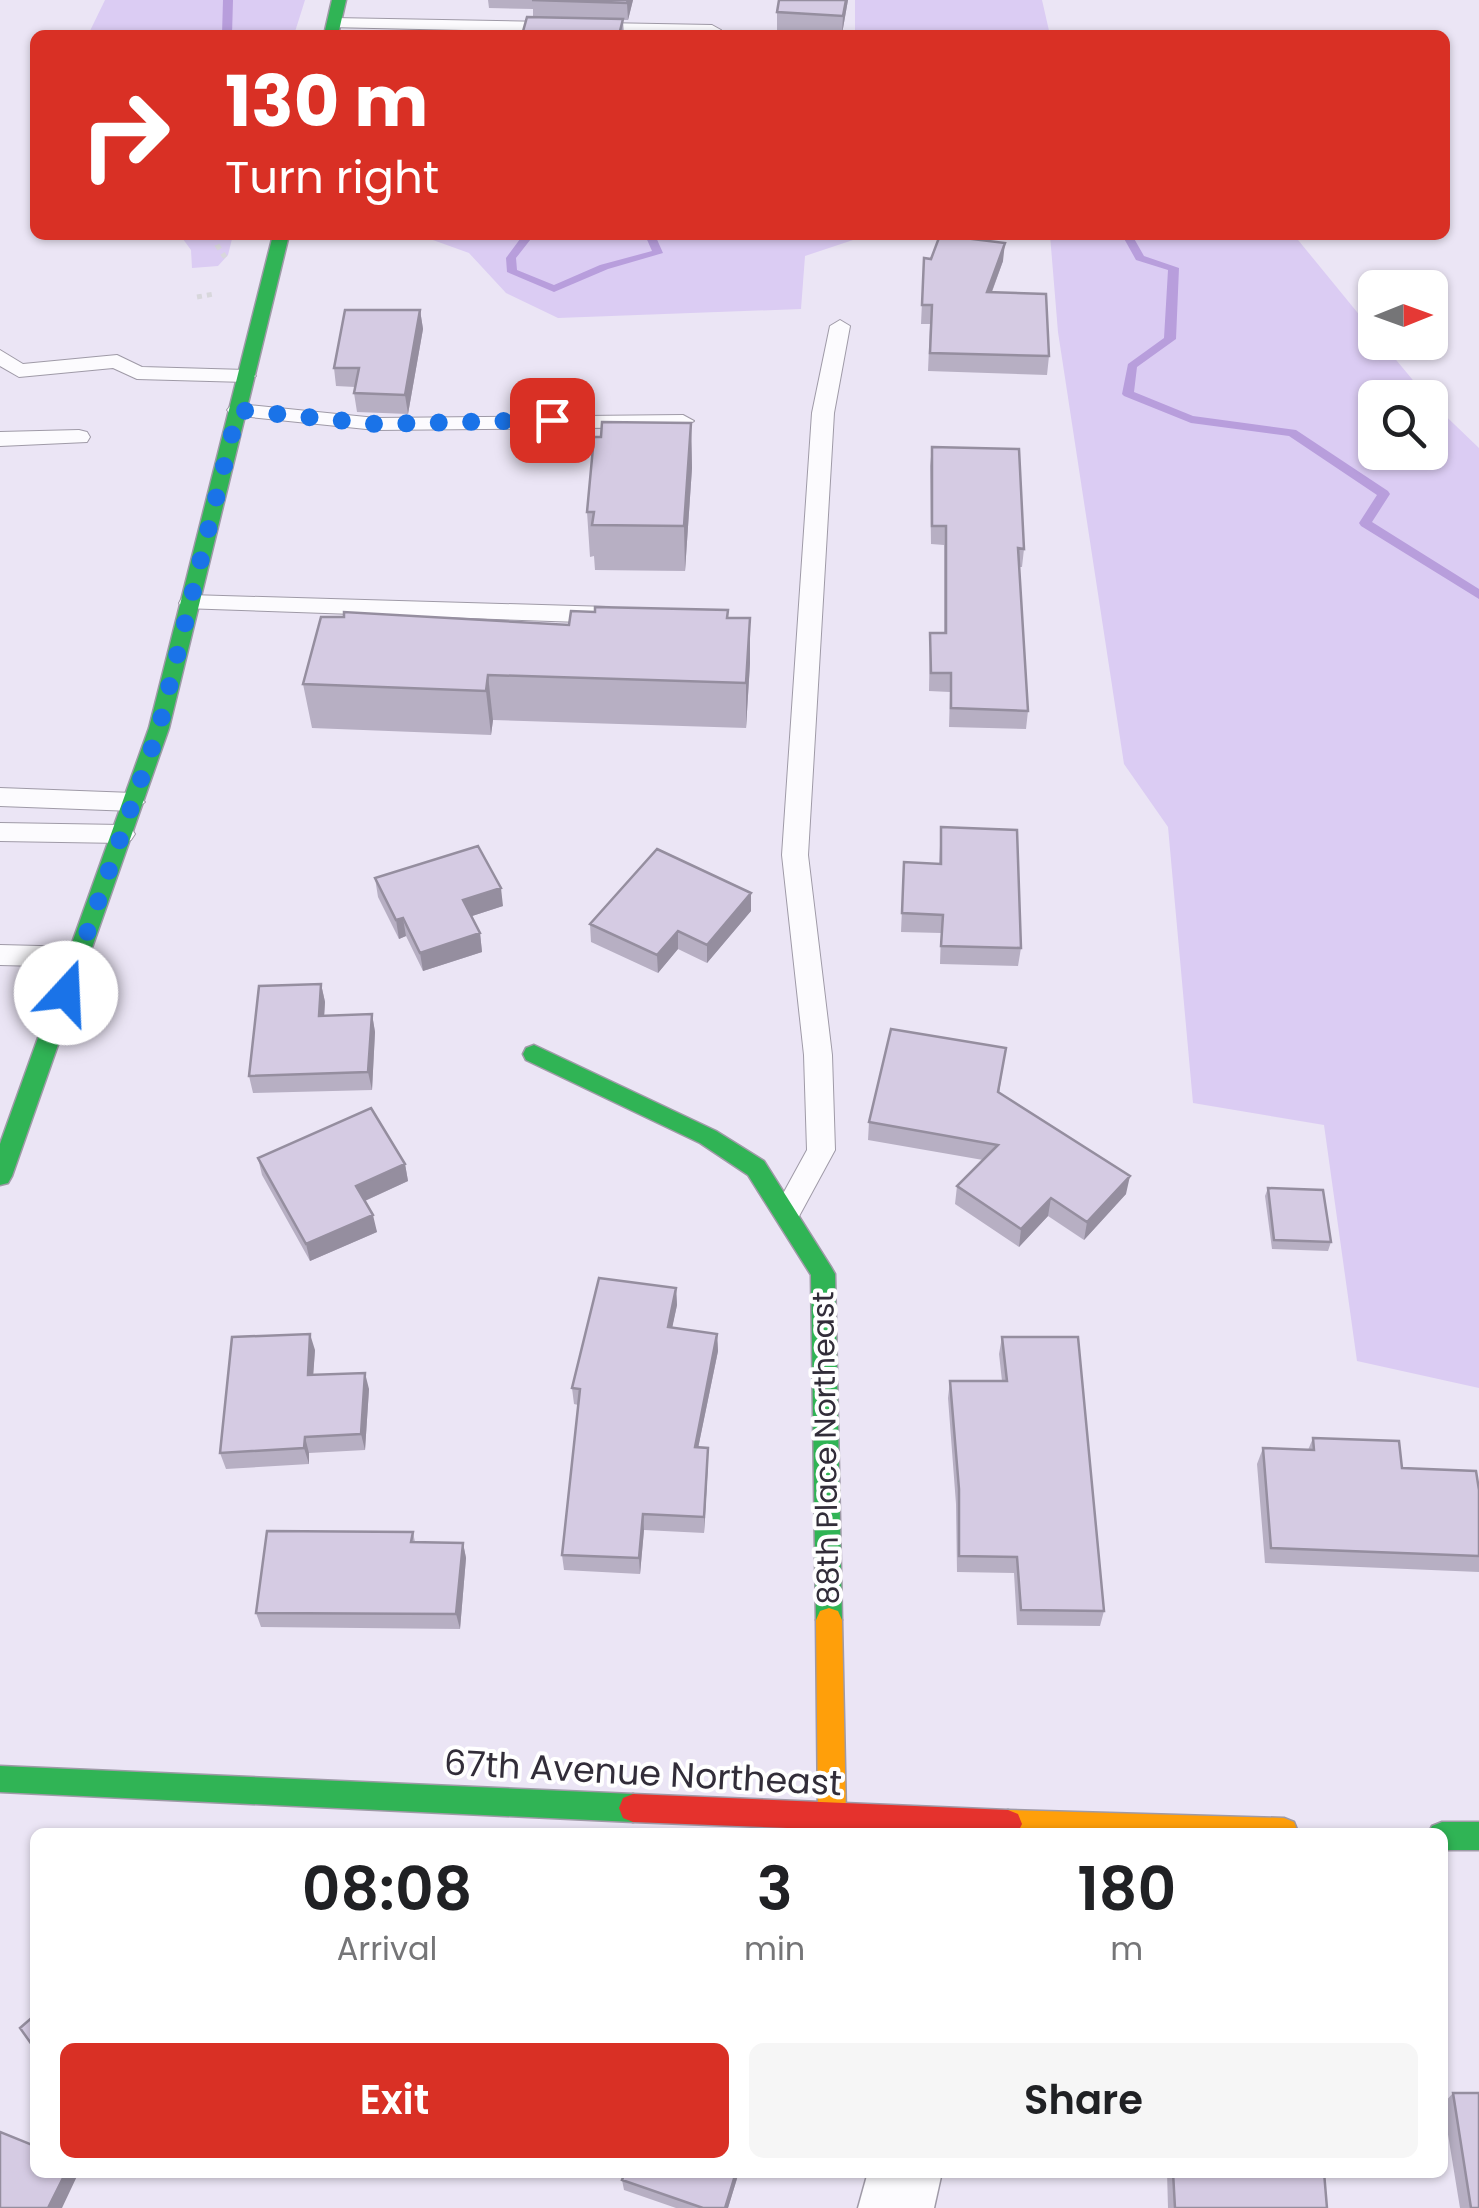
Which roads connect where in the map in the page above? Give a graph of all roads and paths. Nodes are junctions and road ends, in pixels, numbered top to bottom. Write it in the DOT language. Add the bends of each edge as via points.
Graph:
graph roads {
  1 [pos="335,19"];
  2 [pos="712,30"];
  3 [pos="216,240"];
  4 [pos="280,240"];
  5 [pos="234,269"];
  6 [pos="214,294"];
  7 [pos="197,297"];
  8 [pos="840,326"];
  9 [pos="0,356"];
  10 [pos="246,376"];
  11 [pos="238,410"];
  12 [pos="683,422"];
  13 [pos="78,437"];
  14 [pos="0,439"];
  15 [pos="190,603"];
  16 [pos="630,615"];
  17 [pos="0,798"];
  18 [pos="134,802"];
  19 [pos="0,832"];
  20 [pos="122,834"];
  21 [pos="0,955"];
  22 [pos="78,957"];
  23 [pos="534,1054"];
  24 [pos="0,1176"];
  25 [pos="786,1212"];
  26 [pos="0,1779"];
  27 [pos="832,1816"];
  28 [pos="936,1827"];
  29 [pos="1006,1828"];
  30 [pos="1448,1836"];
  31 [pos="1479,1836"];
  32 [pos="904,2178"];
  33 [pos="896,2208"];
  1 -- 2 [label="lane"];
  3 -- 5 [label="path"];
  4 -- 10 [label="main road"];
  6 -- 7 [label="path"];
  8 -- 25 [label="lane" via="823,414 795,855 818,1055 821,1150"];
  9 -- 10 [label="lane" via="19,372 117,361 137,374"];
  10 -- 11 [label="main road"];
  11 -- 12 [label="lane" via="376,424"];
  11 -- 15 [label="main road"];
  13 -- 14 [label="lane"];
  15 -- 16 [label="lane"];
  15 -- 18 [label="main road"];
  17 -- 18 [label="lane"];
  18 -- 20 [label="main road"];
  19 -- 20 [label="lane"];
  20 -- 22 [label="main road"];
  21 -- 22 [label="lane"];
  22 -- 24 [label="main road"];
  23 -- 25 [label="main road, 88th Place Northeast" via="756,1168"];
  25 -- 27 [label="main road, 88th Place Northeast" via="823,1274"];
  26 -- 27 [label="main road, 67th Avenue Northeast"];
  27 -- 28 [label="main road, 67th Avenue Northeast"];
  28 -- 29 [label="main road, 67th Avenue Northeast"];
  30 -- 31 [label="main road"];
  32 -- 33 [label="street"];
}
